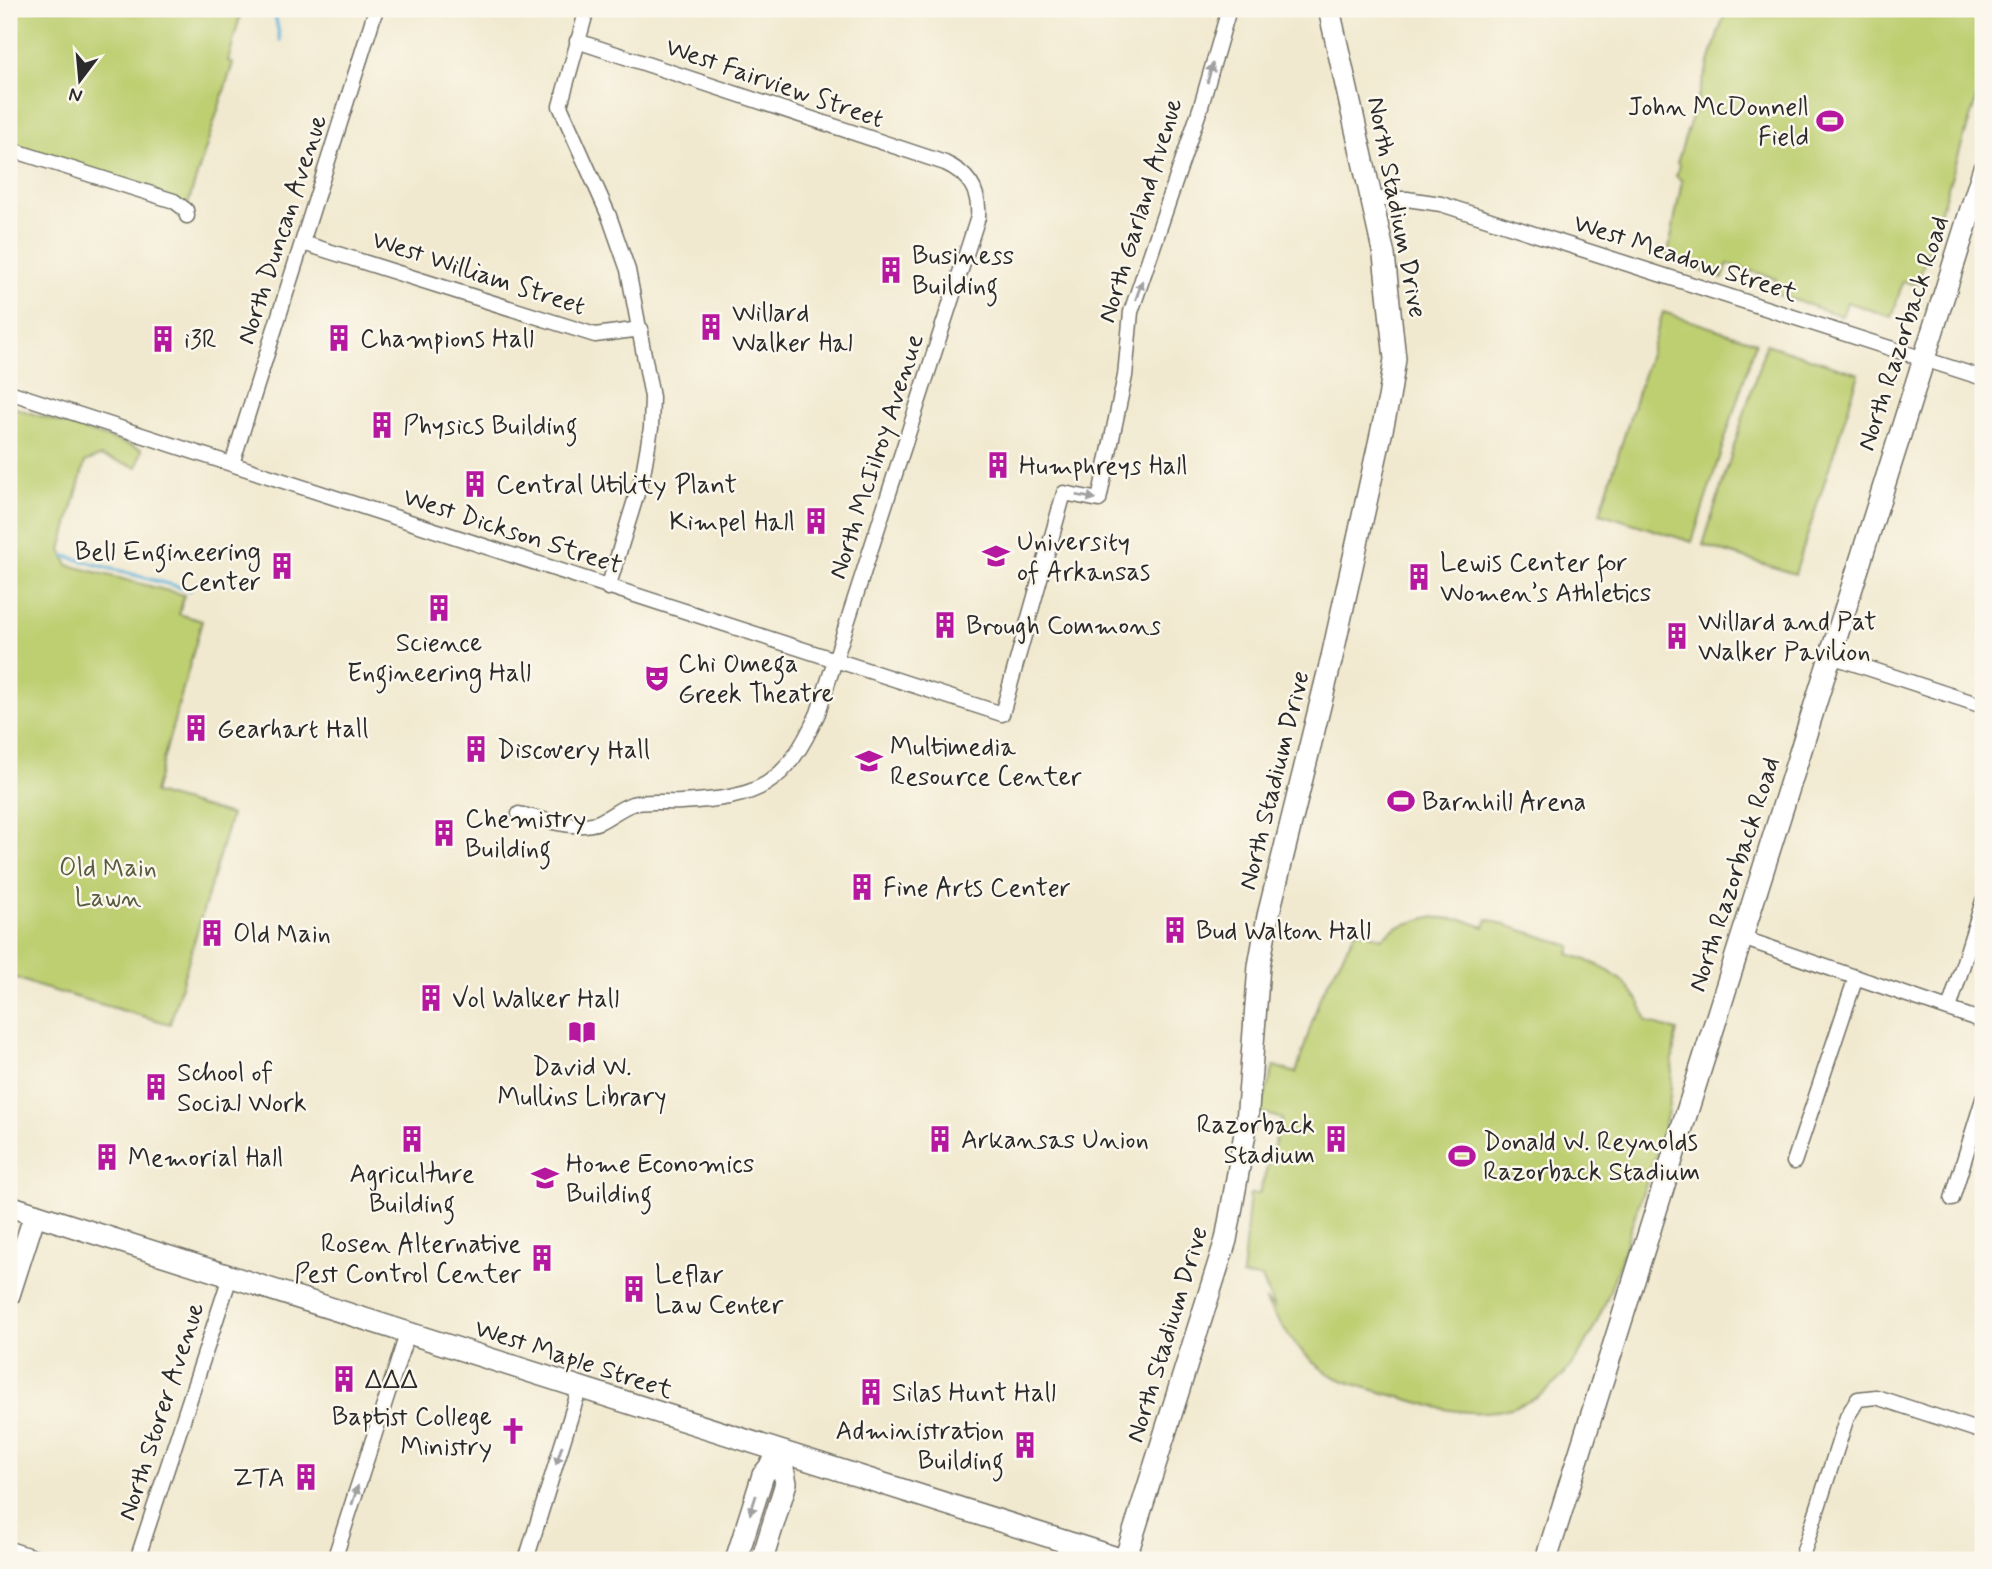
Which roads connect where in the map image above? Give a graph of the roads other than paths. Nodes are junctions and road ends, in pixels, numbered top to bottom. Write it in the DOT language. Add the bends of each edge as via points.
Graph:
graph roads {
  1 [pos="376,9"];
  2 [pos="587,9"];
  3 [pos="1229,9"];
  4 [pos="1329,9"];
  5 [pos="577,41"];
  6 [pos="9,149"];
  7 [pos="1983,171"];
  8 [pos="974,187"];
  9 [pos="1372,200"];
  10 [pos="1978,207"];
  11 [pos="187,216"];
  12 [pos="303,243"];
  13 [pos="641,329"];
  14 [pos="1923,358"];
  15 [pos="1983,378"];
  16 [pos="9,392"];
  17 [pos="232,464"];
  18 [pos="608,588"];
  19 [pos="1832,656"];
  20 [pos="836,659"];
  21 [pos="1983,706"];
  22 [pos="1002,714"];
  23 [pos="519,814"];
  24 [pos="1983,901"];
  25 [pos="1742,937"];
  26 [pos="1856,976"];
  27 [pos="1950,1009"];
  28 [pos="1983,1021"];
  29 [pos="1983,1099"];
  30 [pos="1794,1162"];
  31 [pos="1952,1199"];
  32 [pos="9,1206"];
  33 [pos="35,1214"];
  34 [pos="230,1277"];
  35 [pos="9,1295"];
  36 [pos="407,1334"];
  37 [pos="579,1390"];
  38 [pos="1983,1432"];
  39 [pos="780,1454"];
  40 [pos="9,1549"];
  41 [pos="43,1560"];
  42 [pos="137,1560"];
  43 [pos="334,1560"];
  44 [pos="526,1560"];
  45 [pos="736,1560"];
  46 [pos="762,1560"];
  47 [pos="1124,1560"];
  48 [pos="1546,1560"];
  49 [pos="1801,1560"];
  1 -- 12 [label="street, North Duncan Avenue"];
  2 -- 5 [label="street"];
  22 -- 3 [label="street, North Garland Avenue, one-way" via="1064,494 1099,500 1125,376 1131,312"];
  4 -- 9 [label="street, North Stadium Drive"];
  5 -- 8 [label="street, West Fairview Street" via="957,169"];
  5 -- 13 [label="street" via="560,106 609,216 628,270"];
  6 -- 11 [label="street" via="174,201"];
  7 -- 10 [label="street, North Razorback Road"];
  8 -- 20 [label="street, North McIilroy Avenue" via="978,217"];
  9 -- 14 [label="street, West Meadow Street" via="1441,204"];
  9 -- 47 [label="street, North Stadium Drive" via="1393,313 1395,359 1389,398 1268,916 1259,966 1247,1122 1226,1240"];
  10 -- 14 [label="street, North Razorback Road"];
  12 -- 13 [label="street, West William Street" via="595,335"];
  12 -- 17 [label="street, North Duncan Avenue"];
  13 -- 18 [label="street" via="652,397 650,439"];
  14 -- 15 [label="street, West Meadow Street"];
  14 -- 19 [label="street, North Razorback Road"];
  16 -- 17 [label="street, West Dickson Street"];
  17 -- 18 [label="street, West Dickson Street"];
  18 -- 20 [label="street, West Dickson Street"];
  19 -- 21 [label="street"];
  19 -- 25 [label="street, North Razorback Road"];
  20 -- 22 [label="street, West Dickson Street"];
  20 -- 23 [label="street, North McIilroy Avenue" via="797,757 774,779 749,793 710,801 633,803 597,823 574,825"];
  24 -- 27 [label="street"];
  25 -- 26 [label="street"];
  25 -- 48 [label="street, North Razorback Road"];
  26 -- 27 [label="street"];
  26 -- 30 [label="street"];
  27 -- 28 [label="street"];
  29 -- 31 [label="street"];
  32 -- 33 [label="street, West Maple Street"];
  33 -- 34 [label="street, West Maple Street"];
  33 -- 35 [label="street"];
  34 -- 36 [label="street, West Maple Street"];
  34 -- 42 [label="street, North Storer Avenue"];
  36 -- 37 [label="street, West Maple Street"];
  43 -- 36 [label="street, one-way"];
  37 -- 39 [label="street, West Maple Street"];
  37 -- 44 [label="street, one-way"];
  38 -- 49 [label="street" via="1876,1396 1858,1399 1847,1417"];
  39 -- 45 [label="street, one-way" via="763,1475"];
  39 -- 46 [label="street" via="786,1483"];
  39 -- 47 [label="street, West Maple Street"];
  40 -- 41 [label="street"];
}
